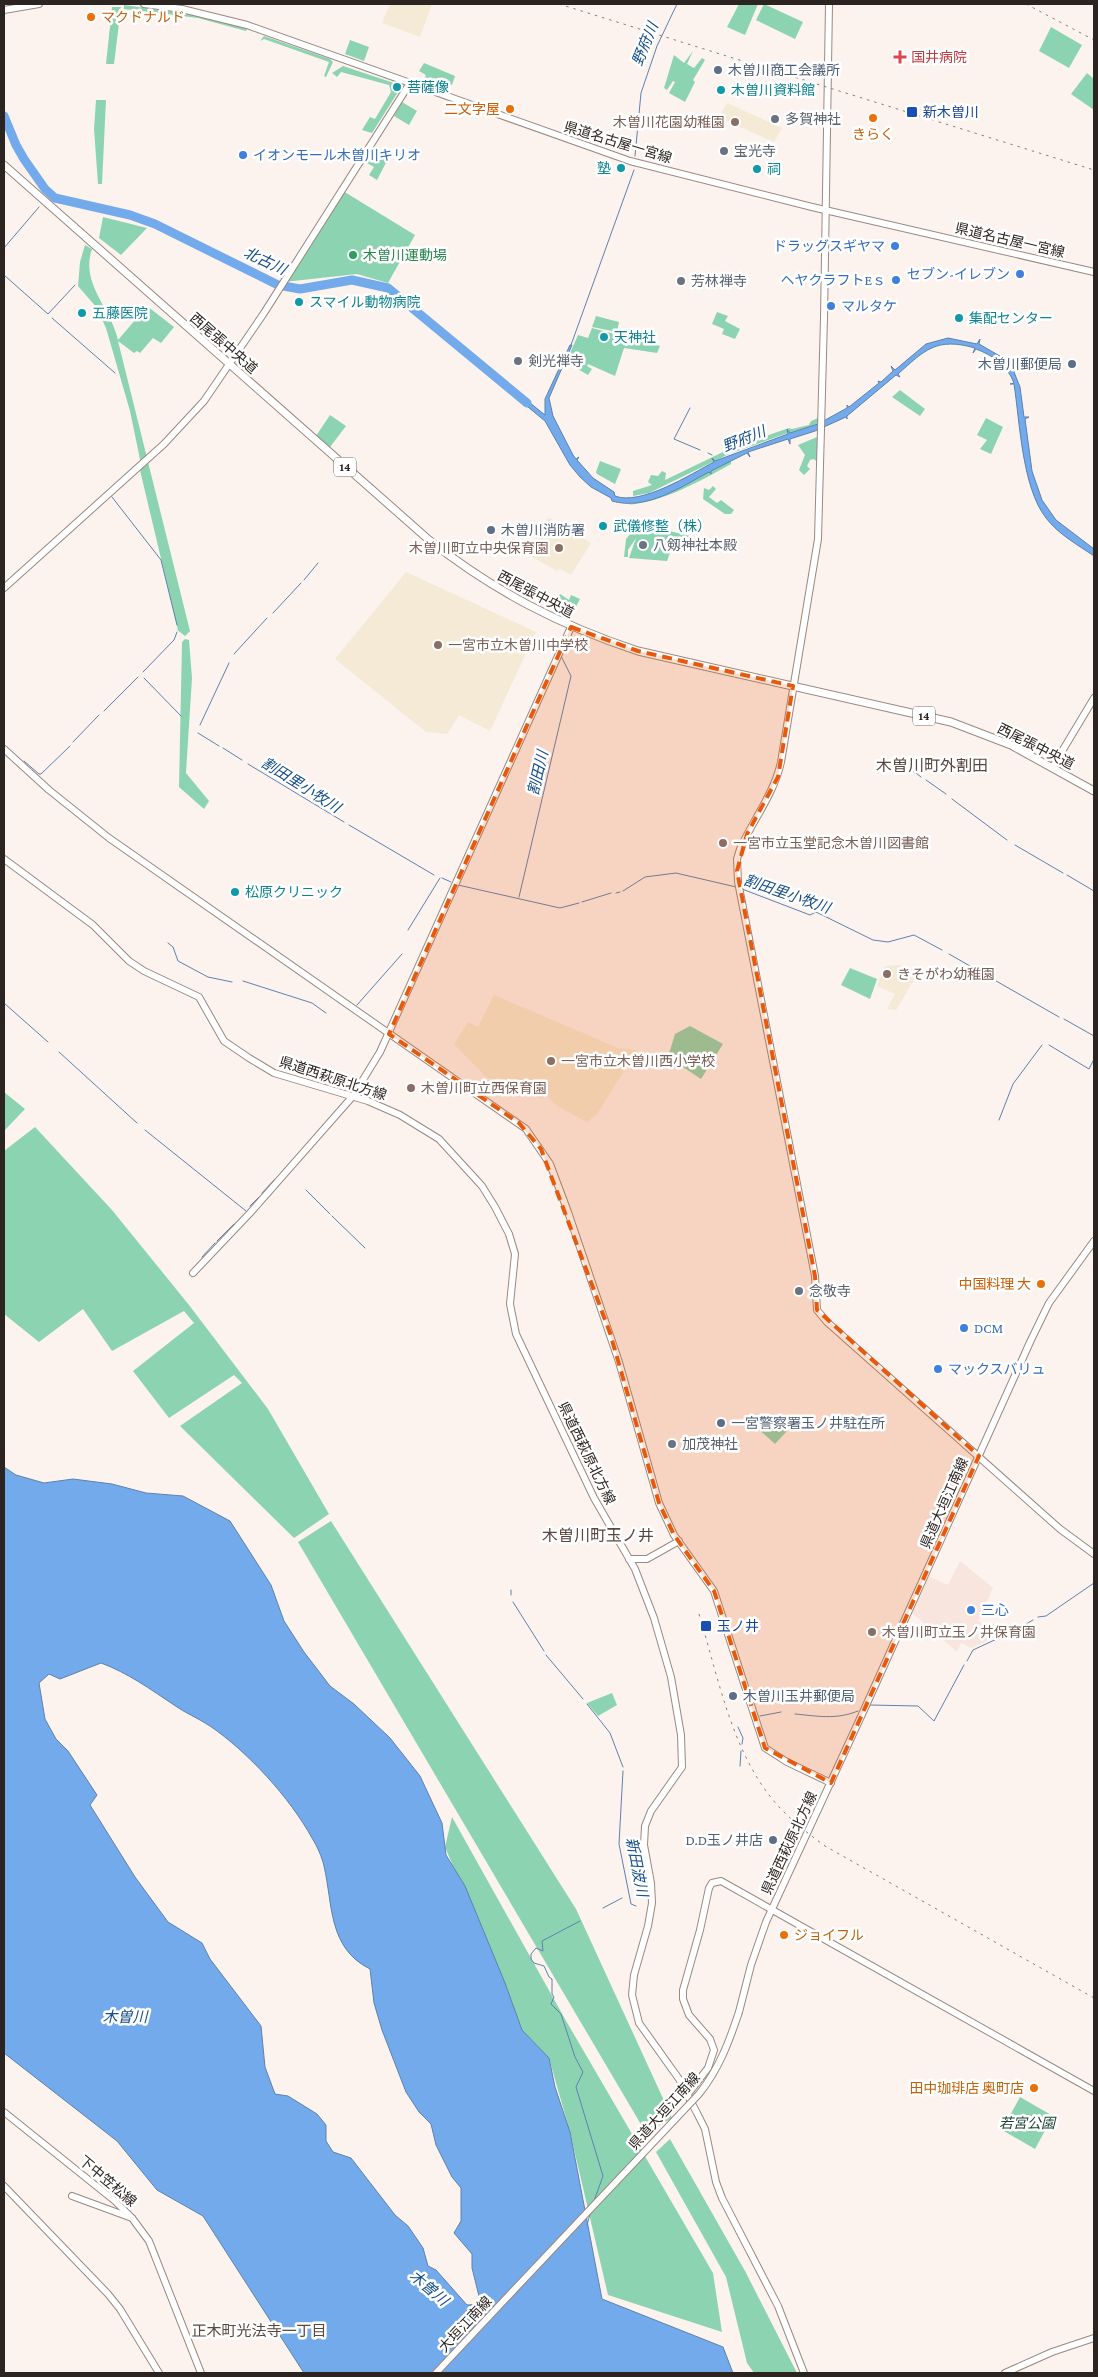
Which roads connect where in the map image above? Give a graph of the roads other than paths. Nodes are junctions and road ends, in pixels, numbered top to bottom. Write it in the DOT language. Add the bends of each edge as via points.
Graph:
graph roads {
  1 [pos="39,4"];
  2 [pos="144,4"];
  3 [pos="829,4"];
  4 [pos="4,10"];
  5 [pos="410,83"];
  6 [pos="4,165"];
  7 [pos="826,209"];
  8 [pos="1094,272"];
  9 [pos="230,364"];
  10 [pos="4,588"];
  11 [pos="571,626"];
  12 [pos="793,686"];
  13 [pos="1094,698"];
  14 [pos="4,749"];
  15 [pos="1052,768"];
  16 [pos="1094,791"];
  17 [pos="4,859"];
  18 [pos="389,1034"];
  19 [pos="354,1096"];
  20 [pos="1094,1241"];
  21 [pos="193,1273"];
  22 [pos="979,1456"];
  23 [pos="679,1541"];
  24 [pos="1094,1554"];
  25 [pos="630,1559"];
  26 [pos="831,1783"];
  27 [pos="771,1910"];
  28 [pos="1094,2091"];
  29 [pos="688,2094"];
  30 [pos="4,2112"];
  31 [pos="4,2186"];
  32 [pos="72,2196"];
  33 [pos="132,2218"];
  34 [pos="513,2291"];
  35 [pos="1094,2338"];
  36 [pos="159,2373"];
  37 [pos="201,2373"];
  38 [pos="436,2373"];
  39 [pos="804,2373"];
  40 [pos="1004,2373"];
  1 -- 4 [label="street"];
  2 -- 5 [label="street, 県道名古屋一宮線" via="240,23"];
  3 -- 7 [label="street"];
  5 -- 7 [label="street, 県道名古屋一宮線" via="630,161"];
  5 -- 9 [label="street"];
  6 -- 9 [label="main road, 西尾張中央道 / 14"];
  7 -- 8 [label="street, 県道名古屋一宮線"];
  7 -- 12 [label="street" via="818,539"];
  9 -- 10 [label="street" via="204,401 171,436"];
  9 -- 11 [label="main road, 西尾張中央道 / 14" via="465,568 528,606"];
  11 -- 12 [label="main road, 西尾張中央道 / 14" via="638,651"];
  11 -- 18 [label="street"];
  12 -- 15 [label="main road, 西尾張中央道 / 14" via="966,727 1011,745"];
  12 -- 22 [label="street" via="778,777 737,859 738,882 815,1276 817,1310"];
  13 -- 15 [label="street"];
  14 -- 18 [label="street, 県道西萩原北方線" via="109,838"];
  15 -- 16 [label="main road, 西尾張中央道 / 14"];
  17 -- 19 [label="street, 県道西萩原北方線" via="93,926 129,961 199,997 219,1034 232,1048 274,1073"];
  18 -- 19 [label="street"];
  18 -- 23 [label="street, 県道西萩原北方線" via="512,1118 541,1148 550,1164 610,1333 656,1493 667,1522"];
  19 -- 21 [label="street"];
  19 -- 25 [label="street, 県道西萩原北方線" via="400,1115 439,1139 488,1194 514,1248 510,1304 516,1334 594,1498"];
  20 -- 22 [label="street, 県道大垣江南線" via="1047,1308"];
  22 -- 24 [label="street" via="1066,1535"];
  22 -- 26 [label="street, 県道大垣江南線"];
  23 -- 25 [label="street" via="647,1559"];
  23 -- 26 [label="street, 県道西萩原北方線" via="714,1591 766,1749"];
  25 -- 29 [label="street, 県道西萩原北方線" via="666,1656 680,1727 682,1758 679,1771 645,1826 645,1856 652,1903 632,1995 639,2023"];
  26 -- 27 [label="street, 県道西萩原北方線"];
  27 -- 28 [label="street, 県道西萩原北方線"];
  27 -- 29 [label="street" via="726,1882 716,1881 709,1888 683,1999 689,2015 710,2039 714,2054 704,2075"];
  27 -- 34 [label="street, 県道大垣江南線, bridge" via="750,1965 725,2054 710,2081"];
  29 -- 39 [label="street, 県道西萩原北方線" via="705,2129 722,2198 778,2306"];
  30 -- 33 [label="street, 下中笠松線"];
  31 -- 36 [label="street" via="108,2294"];
  32 -- 33 [label="street"];
  33 -- 37 [label="street, 下中笠松線" via="149,2241"];
  34 -- 38 [label="street, 大垣江南線"];
  35 -- 40 [label="street"];
}
